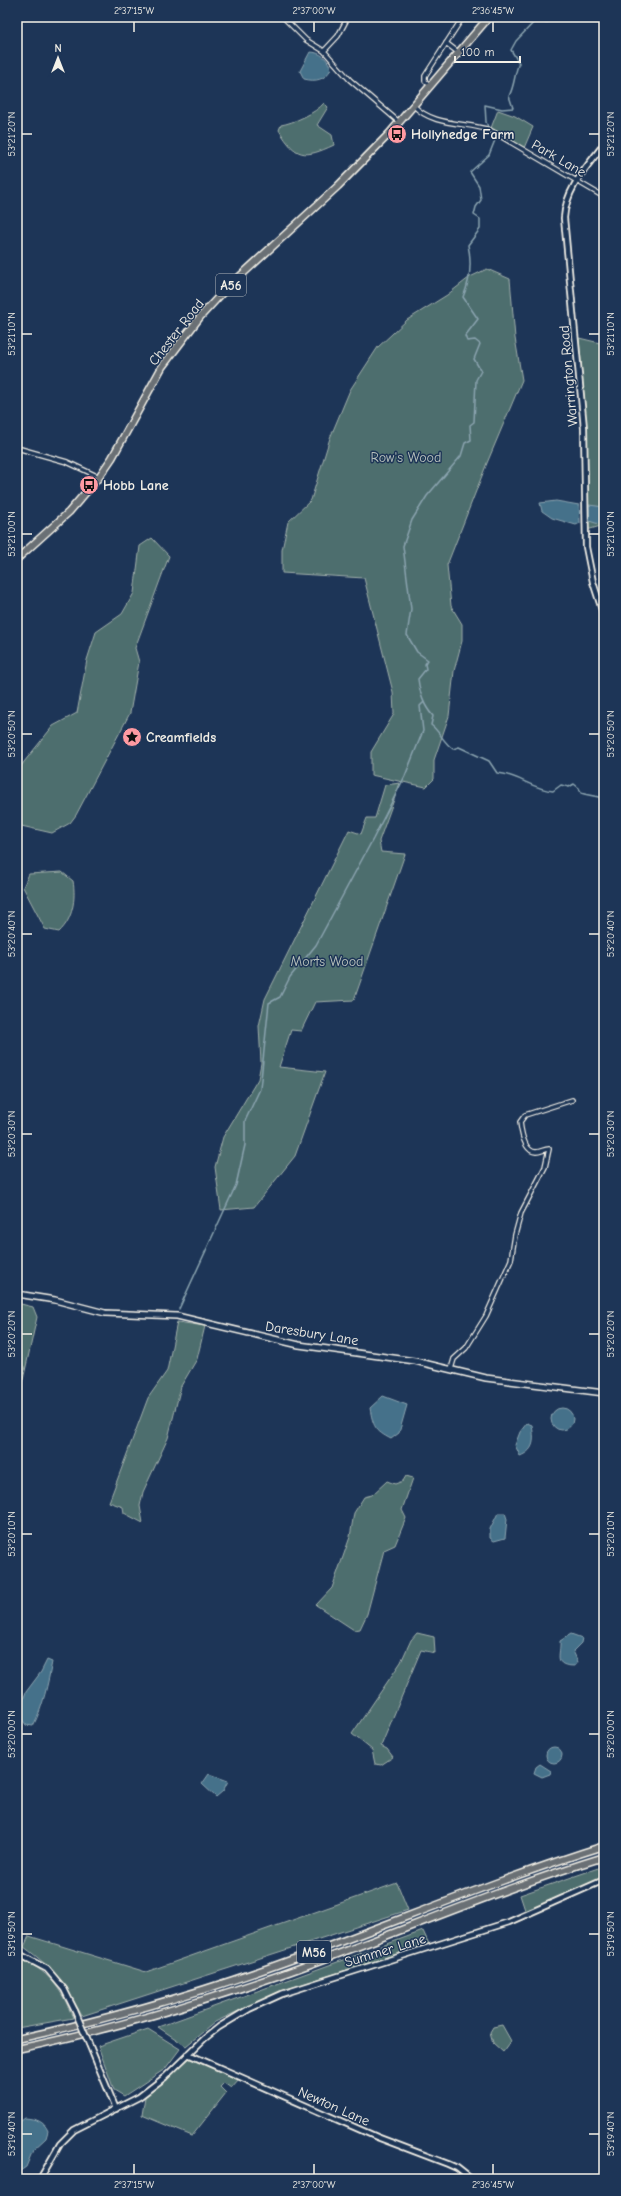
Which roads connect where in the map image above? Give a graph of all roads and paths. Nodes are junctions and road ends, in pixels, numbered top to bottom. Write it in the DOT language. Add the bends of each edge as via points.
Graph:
graph roads {
  1 [pos="283,17"];
  2 [pos="348,17"];
  3 [pos="463,17"];
  4 [pos="488,17"];
  5 [pos="446,43"];
  6 [pos="324,51"];
  7 [pos="459,53"];
  8 [pos="432,86"];
  9 [pos="414,106"];
  10 [pos="399,122"];
  11 [pos="604,144"];
  12 [pos="577,181"];
  13 [pos="604,197"];
  14 [pos="17,448"];
  15 [pos="99,477"];
  16 [pos="17,559"];
  17 [pos="604,616"];
  18 [pos="572,1100"];
  19 [pos="17,1294"];
  20 [pos="450,1369"];
  21 [pos="604,1392"];
  22 [pos="604,1846"];
  23 [pos="604,1857"];
  24 [pos="604,1880"];
  25 [pos="17,1953"];
  26 [pos="17,2039"];
  27 [pos="17,2049"];
  28 [pos="188,2054"];
  29 [pos="116,2109"];
  30 [pos="468,2178"];
  31 [pos="40,2179"];
  1 -- 6 [label="street" via="306,40"];
  2 -- 6 [label="street" via="338,36"];
  3 -- 5 [label="street"];
  4 -- 7 [label="highway, Chester Road / A56"];
  5 -- 7 [label="street"];
  5 -- 8 [label="street" via="425,76 425,81"];
  6 -- 10 [label="street" via="350,80"];
  7 -- 8 [label="highway, Chester Road / A56"];
  8 -- 9 [label="highway, Chester Road / A56"];
  9 -- 10 [label="highway, Chester Road / A56"];
  9 -- 12 [label="street, Park Lane" via="422,113 441,120 490,130"];
  10 -- 15 [label="highway, Chester Road / A56" via="338,186 223,292 200,317 162,368"];
  11 -- 12 [label="street, Warrington Road"];
  12 -- 13 [label="street, Park Lane"];
  12 -- 17 [label="street, Warrington Road" via="566,204 564,223 584,428 586,547 593,582"];
  14 -- 15 [label="street" via="66,462"];
  15 -- 16 [label="highway, Chester Road / A56" via="78,503"];
  18 -- 20 [label="street" via="525,1115 520,1122 531,1151 549,1149 545,1167 521,1213 511,1260 486,1316 466,1348 454,1359"];
  19 -- 20 [label="main road, Daresbury Lane" via="55,1300 105,1313 177,1316 299,1345 400,1359"];
  20 -- 21 [label="main road, Daresbury Lane" via="486,1378"];
  22 -- 26 [label="highway, M56" via="471,1891 247,1976 129,2012"];
  23 -- 27 [label="highway, M56" via="476,1900 316,1962 218,1996 99,2030"];
  24 -- 28 [label="street, Summer Lane" via="509,1922 267,2000 219,2028"];
  25 -- 29 [label="street, bridge" via="47,1969 64,1990"];
  28 -- 29 [label="street, Summer Lane" via="153,2088"];
  28 -- 30 [label="street, Newton Lane" via="377,2137 448,2164"];
  29 -- 31 [label="street, Summer Lane" via="74,2130 60,2144"];
}
